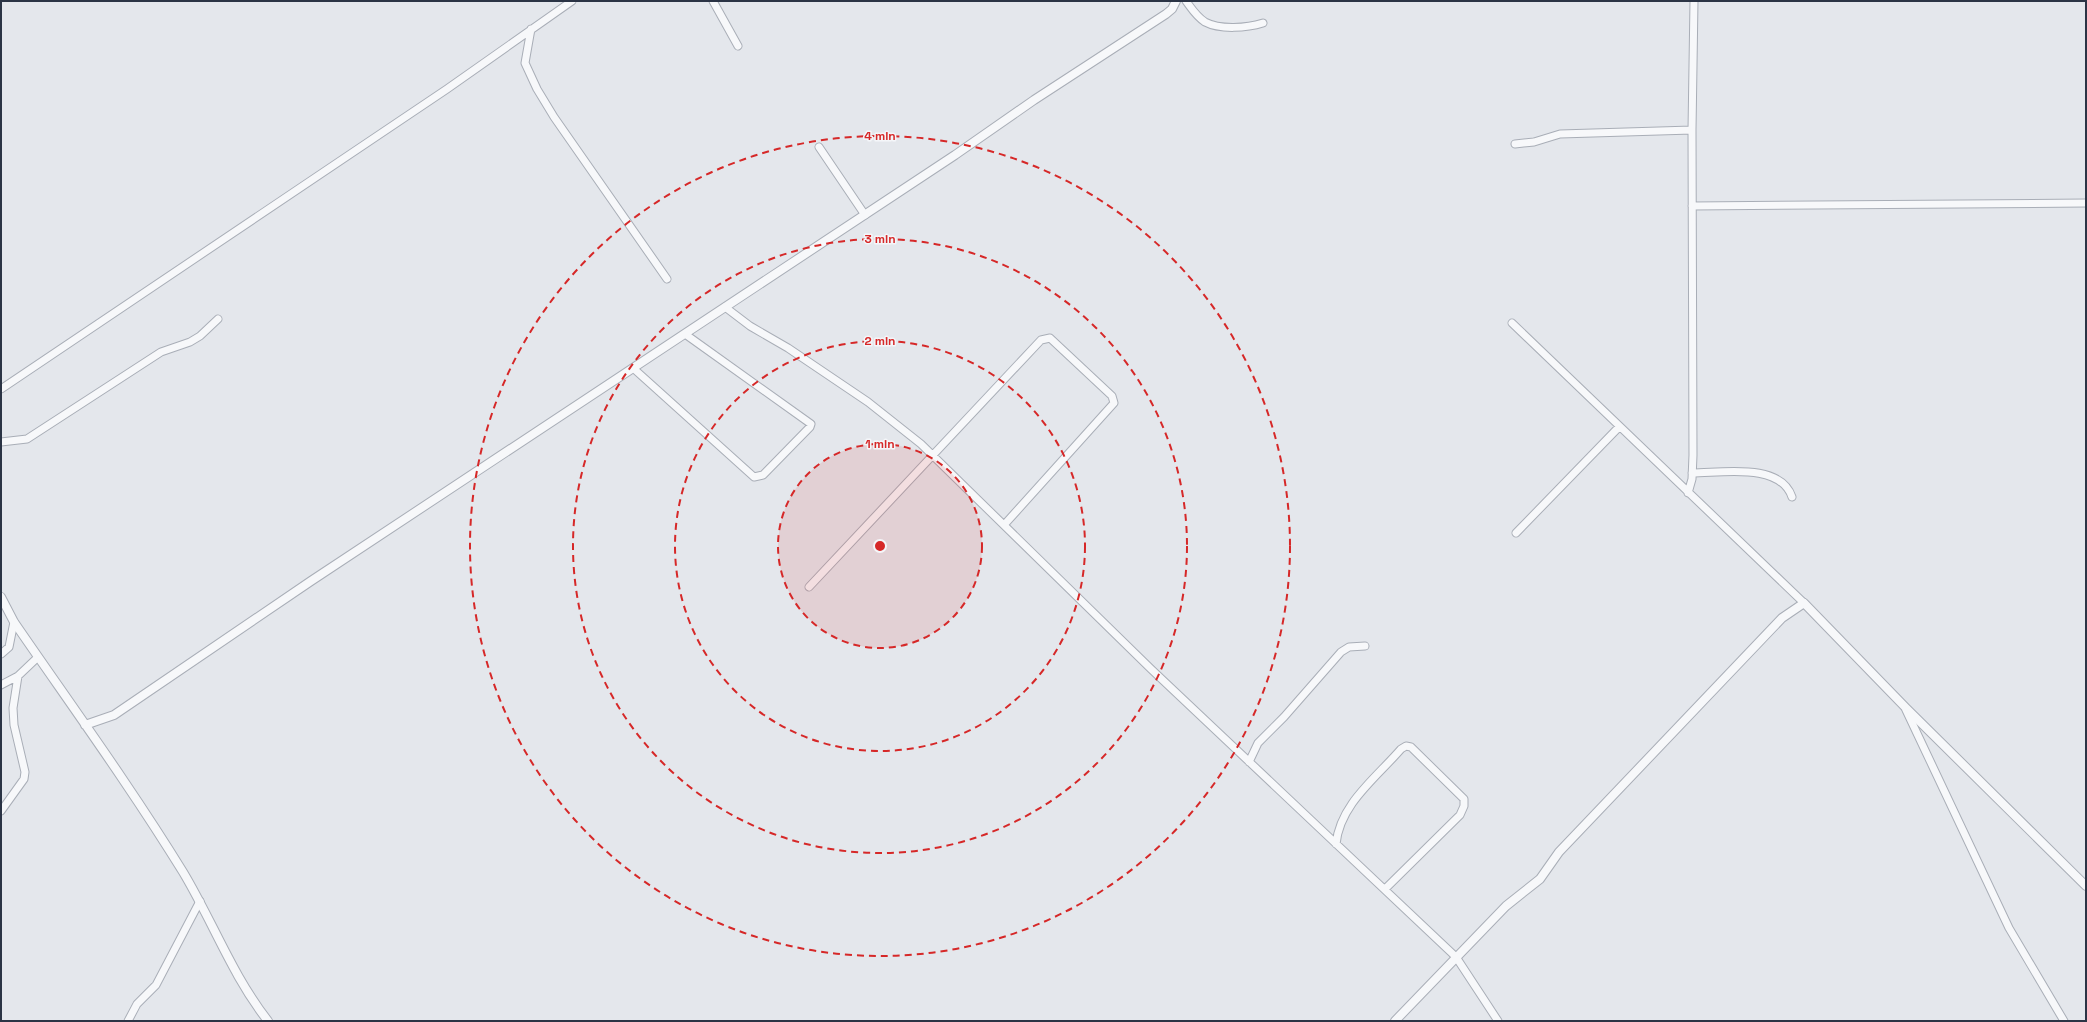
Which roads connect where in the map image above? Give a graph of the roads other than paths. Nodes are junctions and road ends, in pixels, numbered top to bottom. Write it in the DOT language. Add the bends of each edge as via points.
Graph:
graph roads {
  1 [pos="572,1"];
  2 [pos="713,1"];
  3 [pos="1176,1"];
  4 [pos="1186,1"];
  5 [pos="1694,1"];
  6 [pos="1263,23"];
  7 [pos="531,29"];
  8 [pos="738,46"];
  9 [pos="1692,130"];
  10 [pos="1515,144"];
  11 [pos="819,147"];
  12 [pos="2086,203"];
  13 [pos="1692,206"];
  14 [pos="865,215"];
  15 [pos="667,279"];
  16 [pos="725,307"];
  17 [pos="218,319"];
  18 [pos="1512,323"];
  19 [pos="685,334"];
  20 [pos="633,368"];
  21 [pos="1,389"];
  22 [pos="1619,427"];
  23 [pos="1,442"];
  24 [pos="932,455"];
  25 [pos="1692,473"];
  26 [pos="1688,493"];
  27 [pos="1792,497"];
  28 [pos="1004,525"];
  29 [pos="1516,533"];
  30 [pos="809,587"];
  31 [pos="1,597"];
  32 [pos="1804,603"];
  33 [pos="14,622"];
  34 [pos="1365,646"];
  35 [pos="1,654"];
  36 [pos="38,657"];
  37 [pos="18,676"];
  38 [pos="1,685"];
  39 [pos="1906,708"];
  40 [pos="85,725"];
  41 [pos="1249,762"];
  42 [pos="1,811"];
  43 [pos="1336,844"];
  44 [pos="2086,886"];
  45 [pos="1385,889"];
  46 [pos="200,901"];
  47 [pos="1456,957"];
  48 [pos="128,1021"];
  49 [pos="268,1021"];
  50 [pos="1396,1021"];
  51 [pos="1498,1021"];
  52 [pos="2064,1021"];
  1 -- 7 [label="street"];
  2 -- 8 [label="street"];
  3 -- 14 [label="street" via="1172,9 1161,17"];
  4 -- 6 [label="street" via="1196,14 1210,24 1244,26"];
  5 -- 9 [label="street"];
  7 -- 15 [label="street" via="525,63 537,89"];
  7 -- 21 [label="street" via="447,89"];
  9 -- 10 [label="street" via="1560,134 1534,142"];
  9 -- 13 [label="street"];
  11 -- 14 [label="street"];
  12 -- 13 [label="street"];
  13 -- 25 [label="street"];
  14 -- 16 [label="street"];
  16 -- 19 [label="street"];
  16 -- 24 [label="street" via="868,402"];
  17 -- 23 [label="street" via="200,336 161,352 27,438"];
  18 -- 22 [label="street"];
  19 -- 20 [label="street"];
  19 -- 20 [label="street" via="811,424 810,428 763,475 754,477"];
  20 -- 40 [label="street" via="114,715"];
  22 -- 26 [label="street"];
  22 -- 29 [label="street"];
  24 -- 28 [label="street"];
  24 -- 28 [label="street" via="1041,340 1050,338 1064,349 1112,396 1114,403"];
  24 -- 30 [label="street"];
  25 -- 26 [label="street"];
  25 -- 27 [label="street" via="1768,475 1787,486"];
  26 -- 32 [label="street"];
  28 -- 41 [label="street"];
  31 -- 33 [label="street"];
  32 -- 39 [label="street"];
  32 -- 47 [label="street" via="1782,618 1559,852 1540,879 1506,906"];
  33 -- 35 [label="street" via="9,647"];
  33 -- 36 [label="street"];
  34 -- 41 [label="street" via="1350,647 1341,652 1258,743"];
  36 -- 37 [label="street"];
  36 -- 40 [label="street"];
  37 -- 38 [label="street"];
  37 -- 42 [label="street" via="13,708 24,779"];
  39 -- 44 [label="street"];
  39 -- 52 [label="street" via="2009,928"];
  40 -- 46 [label="street" via="147,814"];
  41 -- 43 [label="street"];
  43 -- 45 [label="street"];
  43 -- 45 [label="street" via="1347,808 1401,749 1411,747 1464,799 1464,806 1460,815"];
  45 -- 47 [label="street"];
  46 -- 48 [label="street" via="156,984 137,1004"];
  46 -- 49 [label="street" via="246,992"];
  47 -- 50 [label="street"];
  47 -- 51 [label="street"];
}
